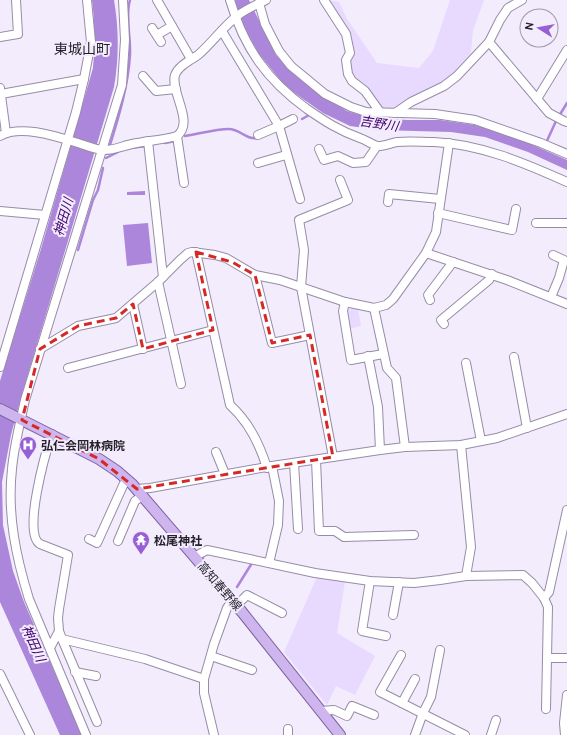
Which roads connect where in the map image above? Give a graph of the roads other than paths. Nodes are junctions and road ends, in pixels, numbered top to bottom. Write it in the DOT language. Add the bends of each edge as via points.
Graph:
graph roads {
  1 [pos="16,0"];
  2 [pos="88,0"];
  3 [pos="123,0"];
  4 [pos="157,0"];
  5 [pos="230,0"];
  6 [pos="324,0"];
  7 [pos="522,0"];
  8 [pos="259,2"];
  9 [pos="236,17"];
  10 [pos="172,26"];
  11 [pos="222,32"];
  12 [pos="157,35"];
  13 [pos="0,36"];
  14 [pos="489,42"];
  15 [pos="567,50"];
  16 [pos="191,59"];
  17 [pos="143,76"];
  18 [pos="84,79"];
  19 [pos="176,89"];
  20 [pos="0,91"];
  21 [pos="537,99"];
  22 [pos="380,112"];
  23 [pos="394,113"];
  24 [pos="293,119"];
  25 [pos="565,122"];
  26 [pos="279,126"];
  27 [pos="3,134"];
  28 [pos="258,135"];
  29 [pos="177,136"];
  30 [pos="69,140"];
  31 [pos="148,141"];
  32 [pos="449,143"];
  33 [pos="377,146"];
  34 [pos="319,149"];
  35 [pos="100,150"];
  36 [pos="567,154"];
  37 [pos="286,155"];
  38 [pos="258,163"];
  39 [pos="340,180"];
  40 [pos="567,182"];
  41 [pos="184,183"];
  42 [pos="440,199"];
  43 [pos="300,200"];
  44 [pos="388,202"];
  45 [pos="516,209"];
  46 [pos="0,211"];
  47 [pos="438,213"];
  48 [pos="45,215"];
  49 [pos="536,223"];
  50 [pos="567,223"];
  51 [pos="196,252"];
  52 [pos="426,253"];
  53 [pos="552,255"];
  54 [pos="453,262"];
  55 [pos="492,274"];
  56 [pos="255,275"];
  57 [pos="160,279"];
  58 [pos="301,287"];
  59 [pos="551,297"];
  60 [pos="430,300"];
  61 [pos="345,302"];
  62 [pos="133,304"];
  63 [pos="567,304"];
  64 [pos="374,308"];
  65 [pos="444,324"];
  66 [pos="213,330"];
  67 [pos="310,335"];
  68 [pos="172,341"];
  69 [pos="40,349"];
  70 [pos="142,349"];
  71 [pos="383,354"];
  72 [pos="368,356"];
  73 [pos="514,357"];
  74 [pos="466,363"];
  75 [pos="0,367"];
  76 [pos="68,368"];
  77 [pos="182,384"];
  78 [pos="0,409"];
  79 [pos="567,414"];
  80 [pos="20,419"];
  81 [pos="527,428"];
  82 [pos="52,434"];
  83 [pos="481,441"];
  84 [pos="461,445"];
  85 [pos="404,447"];
  86 [pos="380,450"];
  87 [pos="216,452"];
  88 [pos="333,457"];
  89 [pos="316,460"];
  90 [pos="294,463"];
  91 [pos="270,467"];
  92 [pos="225,474"];
  93 [pos="126,479"];
  94 [pos="140,493"];
  95 [pos="567,510"];
  96 [pos="298,529"];
  97 [pos="414,535"];
  98 [pos="89,539"];
  99 [pos="118,541"];
  100 [pos="194,557"];
  101 [pos="269,563"];
  102 [pos="466,576"];
  103 [pos="370,581"];
  104 [pos="399,582"];
  105 [pos="544,598"];
  106 [pos="234,603"];
  107 [pos="282,613"];
  108 [pos="393,614"];
  109 [pos="61,635"];
  110 [pos="386,636"];
  111 [pos="50,648"];
  112 [pos="440,650"];
  113 [pos="401,655"];
  114 [pos="211,656"];
  115 [pos="547,658"];
  116 [pos="567,658"];
  117 [pos="252,670"];
  118 [pos="75,672"];
  119 [pos="0,674"];
  120 [pos="96,676"];
  121 [pos="203,679"];
  122 [pos="415,679"];
  123 [pos="567,695"];
  124 [pos="402,703"];
  125 [pos="546,709"];
  126 [pos="321,711"];
  127 [pos="423,713"];
  128 [pos="374,715"];
  129 [pos="496,720"];
  130 [pos="97,722"];
  131 [pos="27,734"];
  132 [pos="86,735"];
  133 [pos="214,735"];
  134 [pos="340,735"];
  135 [pos="416,735"];
  136 [pos="465,735"];
  137 [pos="491,735"];
  138 [pos="565,735"];
  1 -- 13 [label="street" via="18,34"];
  2 -- 18 [label="street" via="90,42"];
  3 -- 35 [label="street" via="125,40 122,84"];
  4 -- 10 [label="street"];
  5 -- 9 [label="street"];
  6 -- 22 [label="street" via="346,34 350,53 346,60 348,74 352,81 365,91"];
  7 -- 14 [label="street" via="508,8"];
  8 -- 9 [label="street"];
  8 -- 22 [label="street" via="265,24 279,51 291,66 325,94 366,112"];
  9 -- 11 [label="street"];
  9 -- 33 [label="street" via="245,41 263,68 289,95 336,128"];
  10 -- 12 [label="street"];
  10 -- 16 [label="street"];
  11 -- 16 [label="street"];
  11 -- 26 [label="street"];
  14 -- 21 [label="street"];
  14 -- 23 [label="street" via="458,76"];
  15 -- 21 [label="street"];
  16 -- 19 [label="street" via="177,72"];
  17 -- 19 [label="street" via="156,91"];
  18 -- 20 [label="street"];
  18 -- 30 [label="street"];
  19 -- 29 [label="street" via="183,118 180,134"];
  20 -- 27 [label="street"];
  21 -- 25 [label="street" via="549,113"];
  22 -- 23 [label="street"];
  23 -- 36 [label="street" via="435,114 475,120"];
  24 -- 26 [label="street"];
  26 -- 28 [label="street"];
  26 -- 37 [label="street"];
  27 -- 30 [label="street" via="12,131 28,132"];
  29 -- 31 [label="street"];
  29 -- 41 [label="street"];
  30 -- 35 [label="street"];
  30 -- 48 [label="street"];
  31 -- 35 [label="street"];
  31 -- 57 [label="street"];
  32 -- 33 [label="street" via="399,142"];
  32 -- 40 [label="street" via="490,152"];
  32 -- 42 [label="street"];
  33 -- 34 [label="street" via="366,162 353,163 338,156 324,160"];
  35 -- 69 [label="street"];
  37 -- 38 [label="street"];
  37 -- 43 [label="street"];
  39 -- 58 [label="street" via="348,200 299,220 304,250"];
  42 -- 44 [label="street" via="389,194"];
  42 -- 47 [label="street"];
  45 -- 47 [label="street" via="512,230"];
  46 -- 48 [label="street"];
  47 -- 52 [label="street" via="436,232"];
  48 -- 75 [label="street"];
  49 -- 50 [label="street"];
  51 -- 56 [label="street" via="226,258"];
  51 -- 57 [label="street" via="188,254"];
  51 -- 66 [label="street"];
  52 -- 54 [label="street"];
  52 -- 64 [label="street" via="393,299 386,305"];
  53 -- 59 [label="street" via="564,260 560,278"];
  54 -- 55 [label="street"];
  54 -- 60 [label="street" via="428,295"];
  55 -- 59 [label="street"];
  55 -- 65 [label="street" via="489,280 441,320"];
  56 -- 58 [label="street"];
  56 -- 67 [label="street" via="272,343"];
  57 -- 62 [label="street"];
  57 -- 68 [label="street"];
  58 -- 61 [label="street"];
  58 -- 67 [label="street"];
  59 -- 63 [label="street"];
  61 -- 64 [label="street"];
  61 -- 72 [label="street" via="343,311 351,360"];
  62 -- 69 [label="street" via="116,318 78,326"];
  62 -- 70 [label="street"];
  64 -- 71 [label="street"];
  66 -- 68 [label="street"];
  66 -- 91 [label="street" via="230,405 246,423"];
  67 -- 88 [label="street"];
  68 -- 70 [label="street"];
  68 -- 77 [label="street"];
  69 -- 80 [label="street"];
  70 -- 76 [label="street"];
  71 -- 72 [label="street"];
  71 -- 85 [label="street" via="387,368 396,378"];
  72 -- 86 [label="street" via="378,407"];
  73 -- 81 [label="street"];
  74 -- 83 [label="street"];
  78 -- 80 [label="main road, 高知春野線"];
  79 -- 81 [label="street"];
  80 -- 82 [label="main road, 高知春野線"];
  80 -- 111 [label="street" via="12,470 12,524 29,600"];
  81 -- 83 [label="street"];
  82 -- 93 [label="main road, 高知春野線" via="99,459"];
  82 -- 109 [label="street" via="38,486 34,537 37,542 68,555 58,614"];
  83 -- 84 [label="street"];
  84 -- 85 [label="street"];
  84 -- 102 [label="street" via="471,547"];
  85 -- 86 [label="street"];
  86 -- 88 [label="street"];
  87 -- 92 [label="street"];
  88 -- 89 [label="street"];
  89 -- 90 [label="street"];
  89 -- 97 [label="street" via="319,531 335,531 344,537"];
  90 -- 91 [label="street"];
  90 -- 96 [label="street"];
  91 -- 92 [label="street"];
  91 -- 101 [label="street" via="279,501 278,525"];
  92 -- 94 [label="street" via="150,488"];
  93 -- 94 [label="main road, 高知春野線"];
  93 -- 98 [label="street" via="97,542"];
  94 -- 99 [label="street"];
  94 -- 100 [label="main road, 高知春野線"];
  95 -- 105 [label="street" via="549,592"];
  100 -- 101 [label="street" via="207,550"];
  100 -- 106 [label="main road, 高知春野線"];
  101 -- 103 [label="street"];
  102 -- 104 [label="street" via="414,583"];
  102 -- 105 [label="street" via="523,575"];
  103 -- 104 [label="street"];
  103 -- 110 [label="street" via="362,631"];
  104 -- 108 [label="street"];
  105 -- 115 [label="street" via="548,607"];
  106 -- 107 [label="street" via="247,595"];
  106 -- 114 [label="street" via="227,608"];
  106 -- 126 [label="main road, 高知春野線"];
  109 -- 111 [label="street"];
  109 -- 118 [label="street"];
  109 -- 121 [label="street"];
  111 -- 132 [label="street"];
  112 -- 127 [label="street" via="431,697"];
  113 -- 124 [label="street" via="380,692"];
  114 -- 117 [label="street"];
  114 -- 121 [label="street"];
  115 -- 116 [label="street"];
  115 -- 125 [label="street"];
  118 -- 120 [label="street"];
  118 -- 130 [label="street"];
  119 -- 131 [label="street"];
  121 -- 133 [label="street"];
  122 -- 124 [label="street"];
  123 -- 138 [label="street"];
  124 -- 127 [label="street"];
  126 -- 128 [label="street" via="334,710 348,716 352,706"];
  126 -- 134 [label="main road, 高知春野線"];
  127 -- 135 [label="street"];
  127 -- 136 [label="street"];
  129 -- 137 [label="street"];
}
